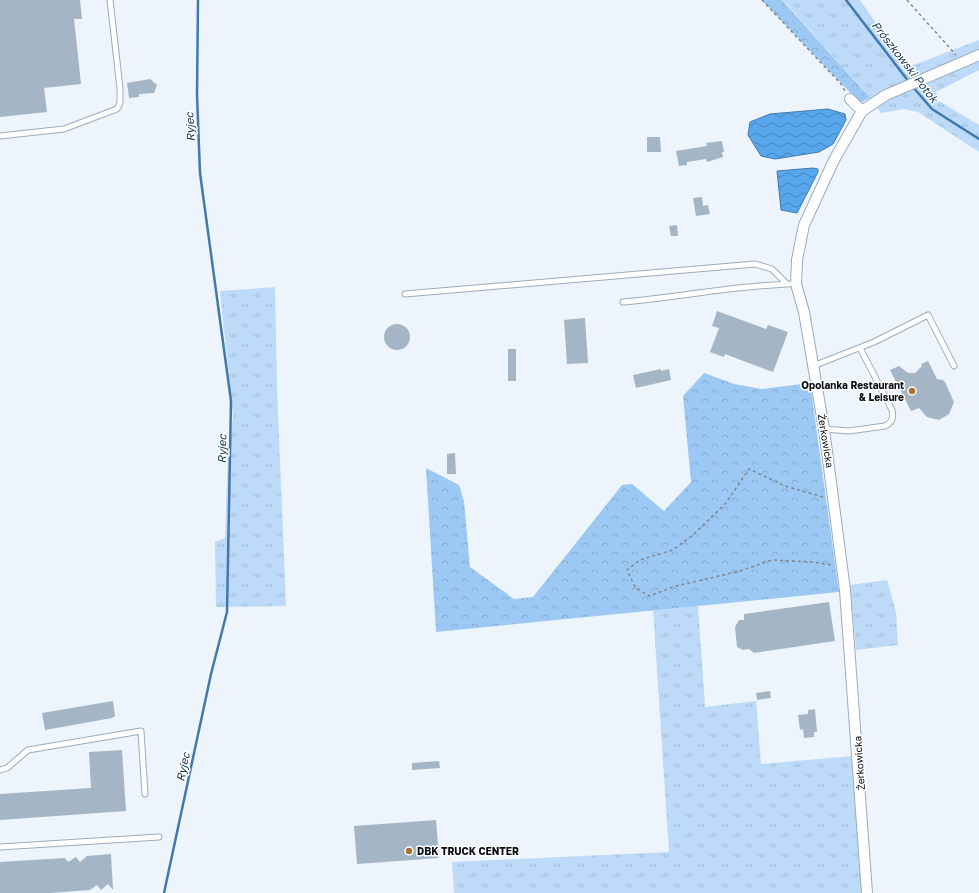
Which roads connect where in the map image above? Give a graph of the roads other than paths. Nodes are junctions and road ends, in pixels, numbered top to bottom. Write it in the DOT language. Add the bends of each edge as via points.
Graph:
graph roads {
  1 [pos="110,0"];
  2 [pos="979,55"];
  3 [pos="850,100"];
  4 [pos="862,111"];
  5 [pos="0,136"];
  6 [pos="792,284"];
  7 [pos="405,294"];
  8 [pos="623,302"];
  9 [pos="860,348"];
  10 [pos="813,366"];
  11 [pos="954,366"];
  12 [pos="824,429"];
  13 [pos="0,770"];
  14 [pos="145,794"];
  15 [pos="159,837"];
  16 [pos="0,847"];
  17 [pos="867,893"];
  1 -- 5 [label="lane" via="120,88 120,103 117,109 64,129"];
  2 -- 4 [label="street, Żerkowicka" via="899,89"];
  3 -- 4 [label="street"];
  4 -- 6 [label="street, Żerkowicka" via="834,160 804,224"];
  6 -- 7 [label="lane" via="772,269 755,264"];
  6 -- 8 [label="lane" via="758,285"];
  6 -- 10 [label="street, Żerkowicka" via="804,312"];
  9 -- 10 [label="lane"];
  9 -- 11 [label="lane" via="928,315"];
  9 -- 12 [label="lane" via="892,410 892,419 885,426 849,431"];
  10 -- 12 [label="street, Żerkowicka"];
  12 -- 17 [label="street, Żerkowicka" via="842,568 856,722"];
  13 -- 14 [label="lane" via="7,768 28,750 141,731"];
  15 -- 16 [label="lane"];
}
